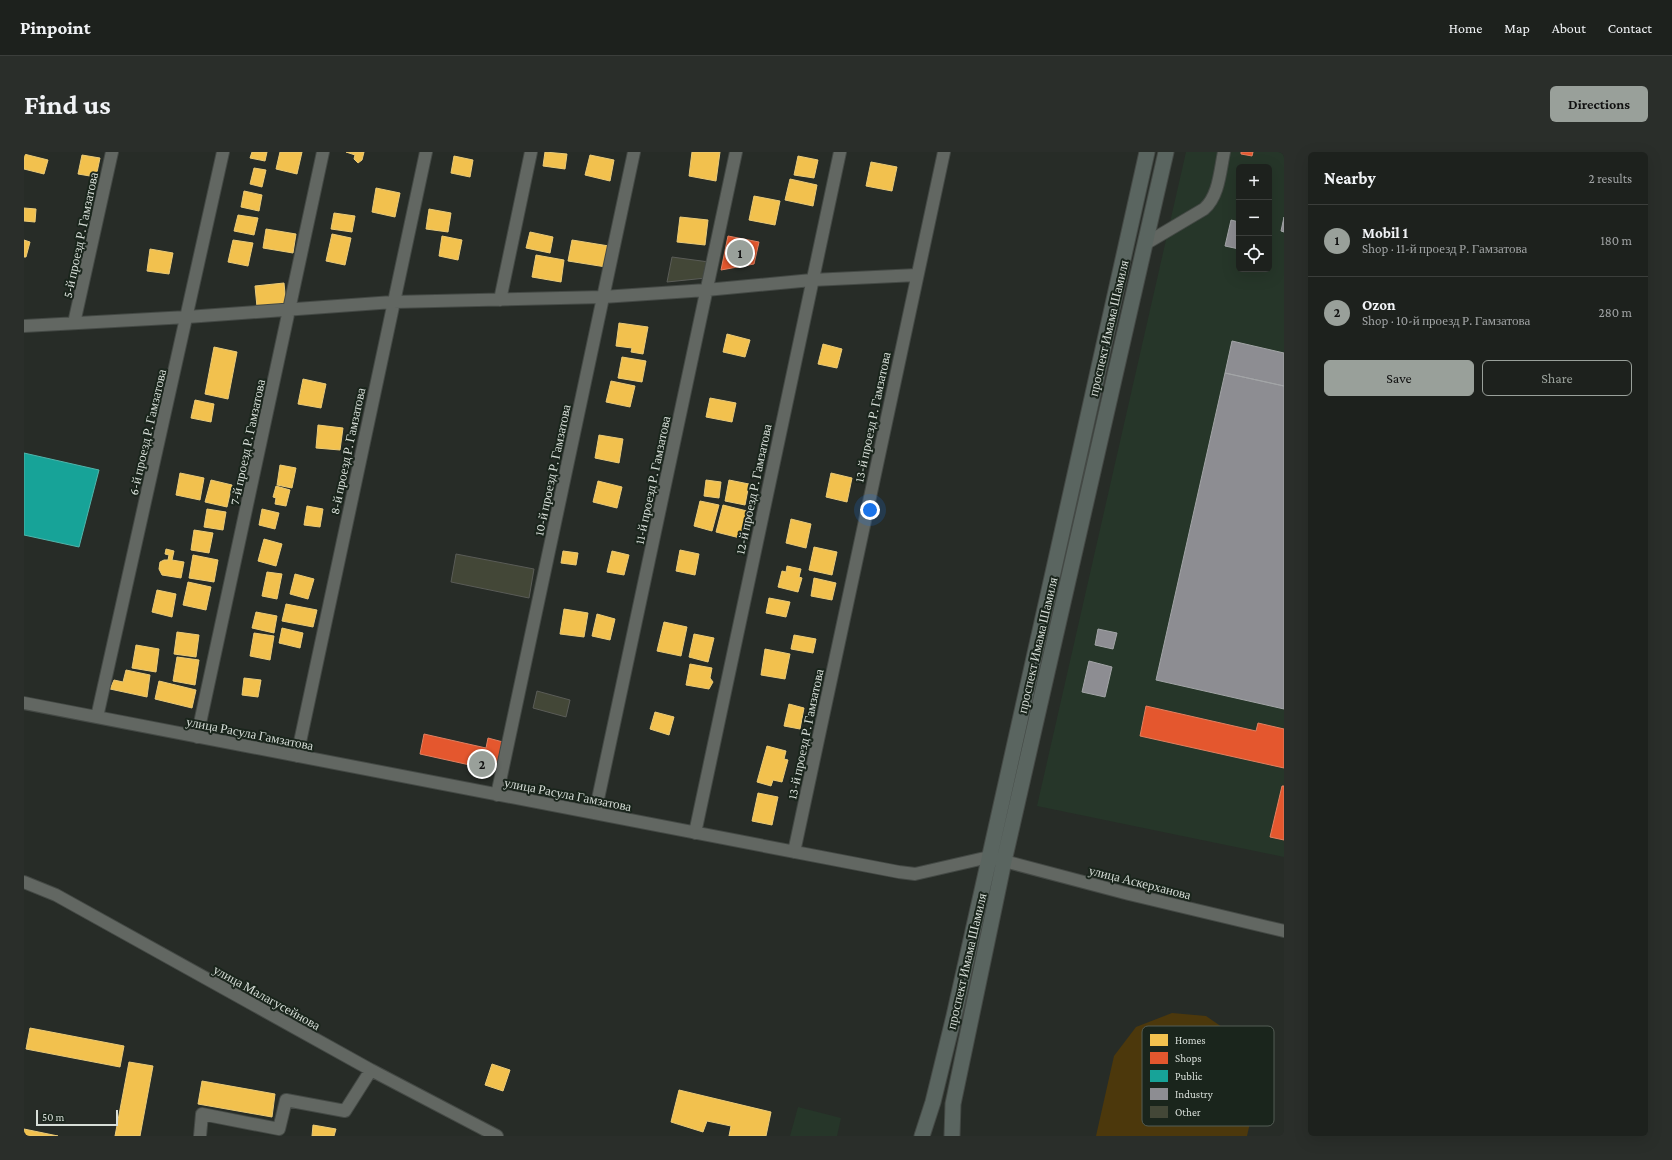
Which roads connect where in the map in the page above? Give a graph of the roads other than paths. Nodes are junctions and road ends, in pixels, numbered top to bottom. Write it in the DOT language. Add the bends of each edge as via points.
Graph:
graph roads {
  1 [pos="112,152"];
  2 [pos="223,152"];
  3 [pos="323,152"];
  4 [pos="426,152"];
  5 [pos="531,152"];
  6 [pos="634,152"];
  7 [pos="736,152"];
  8 [pos="840,152"];
  9 [pos="944,152"];
  10 [pos="1147,152"];
  11 [pos="1166,152"];
  12 [pos="1224,152"];
  13 [pos="1145,244"];
  14 [pos="917,275"];
  15 [pos="812,280"];
  16 [pos="706,290"];
  17 [pos="603,297"];
  18 [pos="500,300"];
  19 [pos="393,302"];
  20 [pos="290,309"];
  21 [pos="187,317"];
  22 [pos="74,323"];
  23 [pos="24,326"];
  24 [pos="24,703"];
  25 [pos="97,717"];
  26 [pos="197,737"];
  27 [pos="297,756"];
  28 [pos="497,795"];
  29 [pos="595,814"];
  30 [pos="695,833"];
  31 [pos="794,852"];
  32 [pos="996,859"];
  33 [pos="24,882"];
  34 [pos="1284,931"];
  35 [pos="371,1070"];
  36 [pos="200,1136"];
  37 [pos="497,1136"];
  38 [pos="922,1136"];
  39 [pos="952,1136"];
  1 -- 22 [label="street, 5-й проезд Р. Гамзатова"];
  2 -- 21 [label="street, 6-й проезд Р. Гамзатова"];
  3 -- 20 [label="street, 7-й проезд Р. Гамзатова"];
  4 -- 19 [label="street, 8-й проезд Р. Гамзатова"];
  5 -- 18 [label="street"];
  6 -- 17 [label="street, 10-й проезд Р. Гамзатова"];
  7 -- 16 [label="street, 11-й проезд Р. Гамзатова"];
  8 -- 15 [label="street, 12-й проезд Р. Гамзатова"];
  9 -- 14 [label="street, 13-й проезд Р. Гамзатова"];
  10 -- 32 [label="main road, проспект Имама Шамиля"];
  11 -- 13 [label="main road, проспект Имама Шамиля"];
  12 -- 13 [label="street" via="1211,203"];
  13 -- 32 [label="main road, проспект Имама Шамиля"];
  14 -- 15 [label="street"];
  14 -- 31 [label="street, 13-й проезд Р. Гамзатова"];
  15 -- 16 [label="street"];
  15 -- 30 [label="street, 12-й проезд Р. Гамзатова"];
  16 -- 17 [label="street"];
  16 -- 29 [label="street, 11-й проезд Р. Гамзатова"];
  17 -- 18 [label="street"];
  17 -- 28 [label="street, 10-й проезд Р. Гамзатова"];
  18 -- 19 [label="street"];
  19 -- 20 [label="street"];
  19 -- 27 [label="street, 8-й проезд Р. Гамзатова"];
  20 -- 21 [label="street"];
  20 -- 26 [label="street, 7-й проезд Р. Гамзатова"];
  21 -- 22 [label="street"];
  21 -- 25 [label="street, 6-й проезд Р. Гамзатова"];
  22 -- 23 [label="street"];
  24 -- 25 [label="street, улица Расула Гамзатова"];
  25 -- 26 [label="street, улица Расула Гамзатова"];
  26 -- 27 [label="street, улица Расула Гамзатова"];
  27 -- 28 [label="street, улица Расула Гамзатова"];
  28 -- 29 [label="street, улица Расула Гамзатова"];
  29 -- 30 [label="street, улица Расула Гамзатова"];
  30 -- 31 [label="street, улица Расула Гамзатова"];
  31 -- 32 [label="street, улица Расула Гамзатова" via="915,874"];
  32 -- 34 [label="street, улица Аскерханова"];
  32 -- 38 [label="main road, проспект Имама Шамиля" via="934,1102"];
  32 -- 39 [label="main road, проспект Имама Шамиля" via="953,1104"];
  33 -- 35 [label="street, улица Малагусейнова" via="56,895"];
  35 -- 36 [label="street" via="345,1111 286,1100 279,1129 202,1114"];
  35 -- 37 [label="street, улица Малагусейнова"];
}
